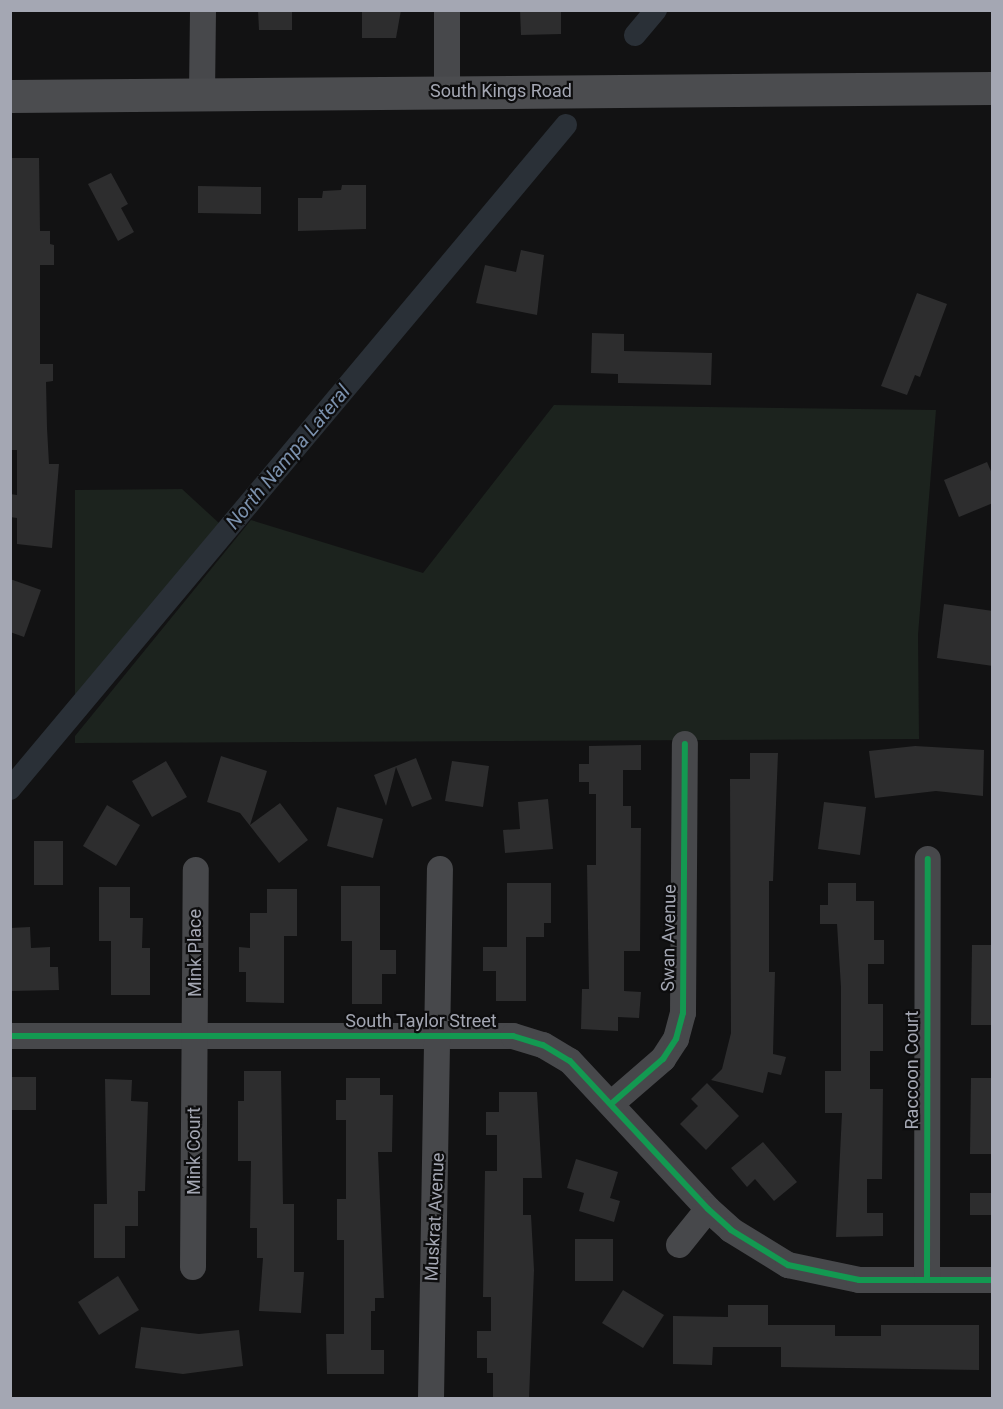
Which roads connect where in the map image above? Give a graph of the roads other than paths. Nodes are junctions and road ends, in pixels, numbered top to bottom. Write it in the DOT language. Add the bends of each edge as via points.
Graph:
graph roads {
  1 [pos="203,10"];
  2 [pos="447,10"];
  3 [pos="993,88"];
  4 [pos="447,92"];
  5 [pos="202,93"];
  6 [pos="10,96"];
  7 [pos="685,744"];
  8 [pos="928,859"];
  9 [pos="440,869"];
  10 [pos="196,870"];
  11 [pos="440,1035"];
  12 [pos="10,1036"];
  13 [pos="195,1036"];
  14 [pos="611,1104"];
  15 [pos="708,1209"];
  16 [pos="679,1245"];
  17 [pos="193,1267"];
  18 [pos="927,1280"];
  19 [pos="993,1280"];
  20 [pos="431,1398"];
  1 -- 5 [label="street"];
  2 -- 4 [label="street"];
  3 -- 4 [label="main road, South Kings Road"];
  4 -- 5 [label="main road, South Kings Road"];
  5 -- 6 [label="main road, South Kings Road"];
  7 -- 14 [label="street, Swan Avenue" via="683,1013 676,1039 663,1059"];
  8 -- 18 [label="street, Raccoon Court"];
  9 -- 11 [label="street, Muskrat Avenue"];
  10 -- 13 [label="street, Mink Place"];
  11 -- 13 [label="street, South Taylor Street"];
  11 -- 14 [label="street, South Taylor Street" via="513,1036 543,1044 570,1061"];
  11 -- 20 [label="street, Muskrat Avenue"];
  12 -- 13 [label="street, South Taylor Street"];
  13 -- 17 [label="street, Mink Court"];
  14 -- 15 [label="street, South Taylor Street"];
  15 -- 16 [label="street"];
  15 -- 18 [label="street, South Taylor Street" via="731,1230 788,1265 837,1277"];
  18 -- 19 [label="street, South Taylor Street"];
}
